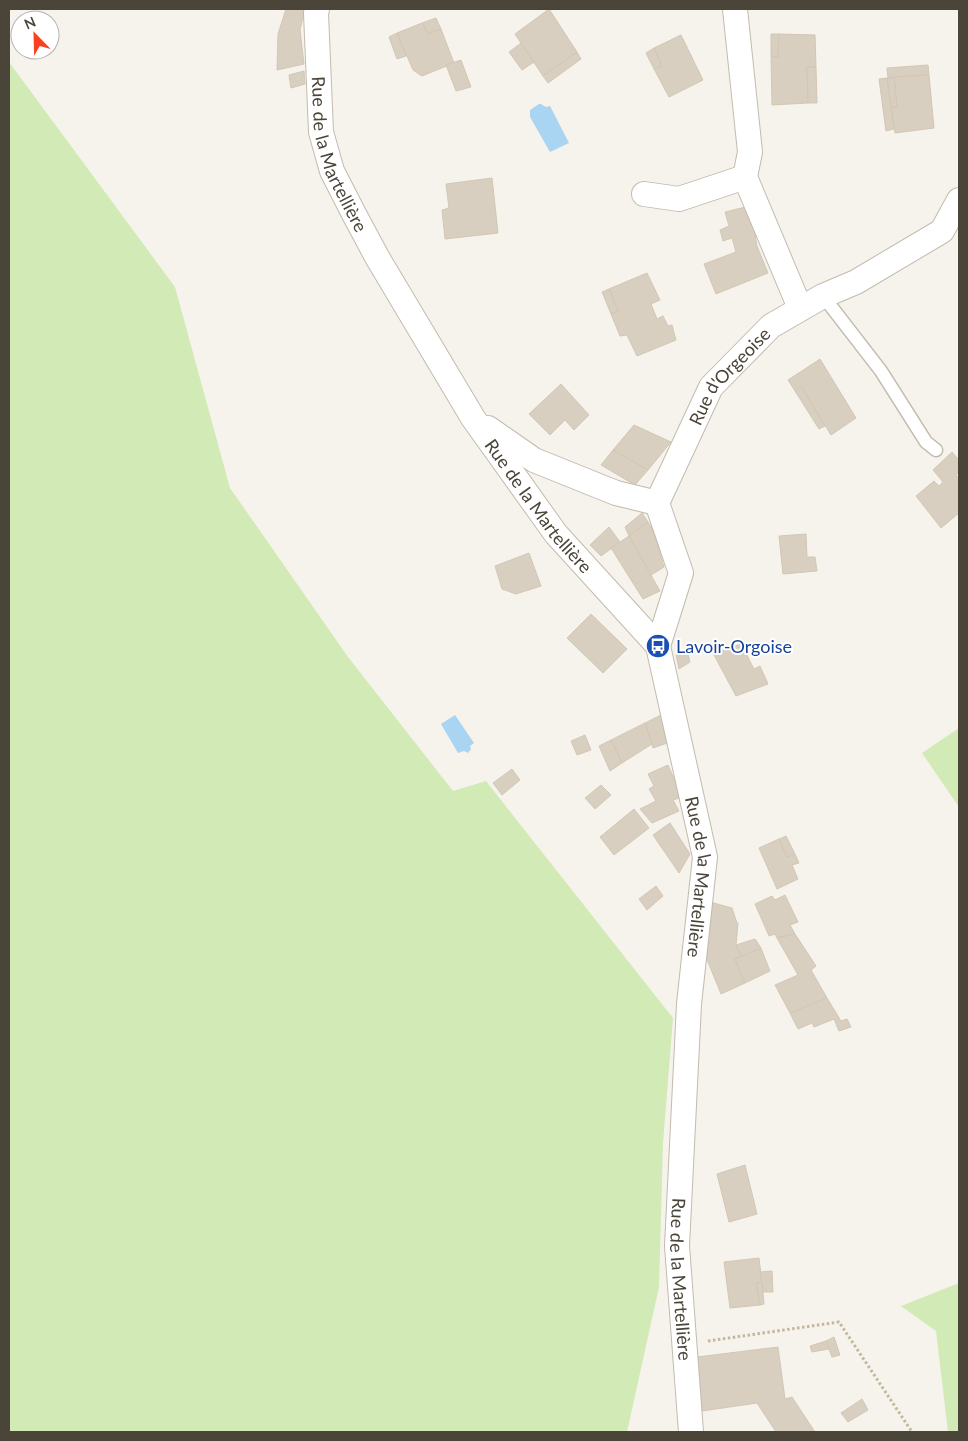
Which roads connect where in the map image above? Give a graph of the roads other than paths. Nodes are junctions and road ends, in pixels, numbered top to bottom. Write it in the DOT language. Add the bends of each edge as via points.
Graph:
graph roads {
  1 [pos="317,9"];
  2 [pos="735,9"];
  3 [pos="745,177"];
  4 [pos="644,194"];
  5 [pos="959,200"];
  6 [pos="823,296"];
  7 [pos="800,308"];
  8 [pos="474,418"];
  9 [pos="936,450"];
  10 [pos="656,503"];
  11 [pos="658,646"];
  12 [pos="691,1432"];
  1 -- 8 [label="street, Rue de la Martellière" via="321,132 332,171 377,257"];
  2 -- 3 [label="street" via="750,152"];
  3 -- 4 [label="street" via="679,199"];
  3 -- 7 [label="street"];
  5 -- 6 [label="street, Rue d'Orgeoise" via="942,231 856,282"];
  6 -- 7 [label="street, Rue d'Orgeoise"];
  6 -- 9 [label="lane" via="881,371 926,442"];
  7 -- 10 [label="street, Rue d'Orgeoise" via="771,326 711,387"];
  8 -- 10 [label="street, Rue de la Martellière" via="534,460 616,493"];
  8 -- 11 [label="street, Rue de la Martellière" via="556,534"];
  10 -- 11 [label="street" via="681,573"];
  11 -- 12 [label="street, Rue de la Martellière" via="704,857 689,1004 677,1246"];
}
